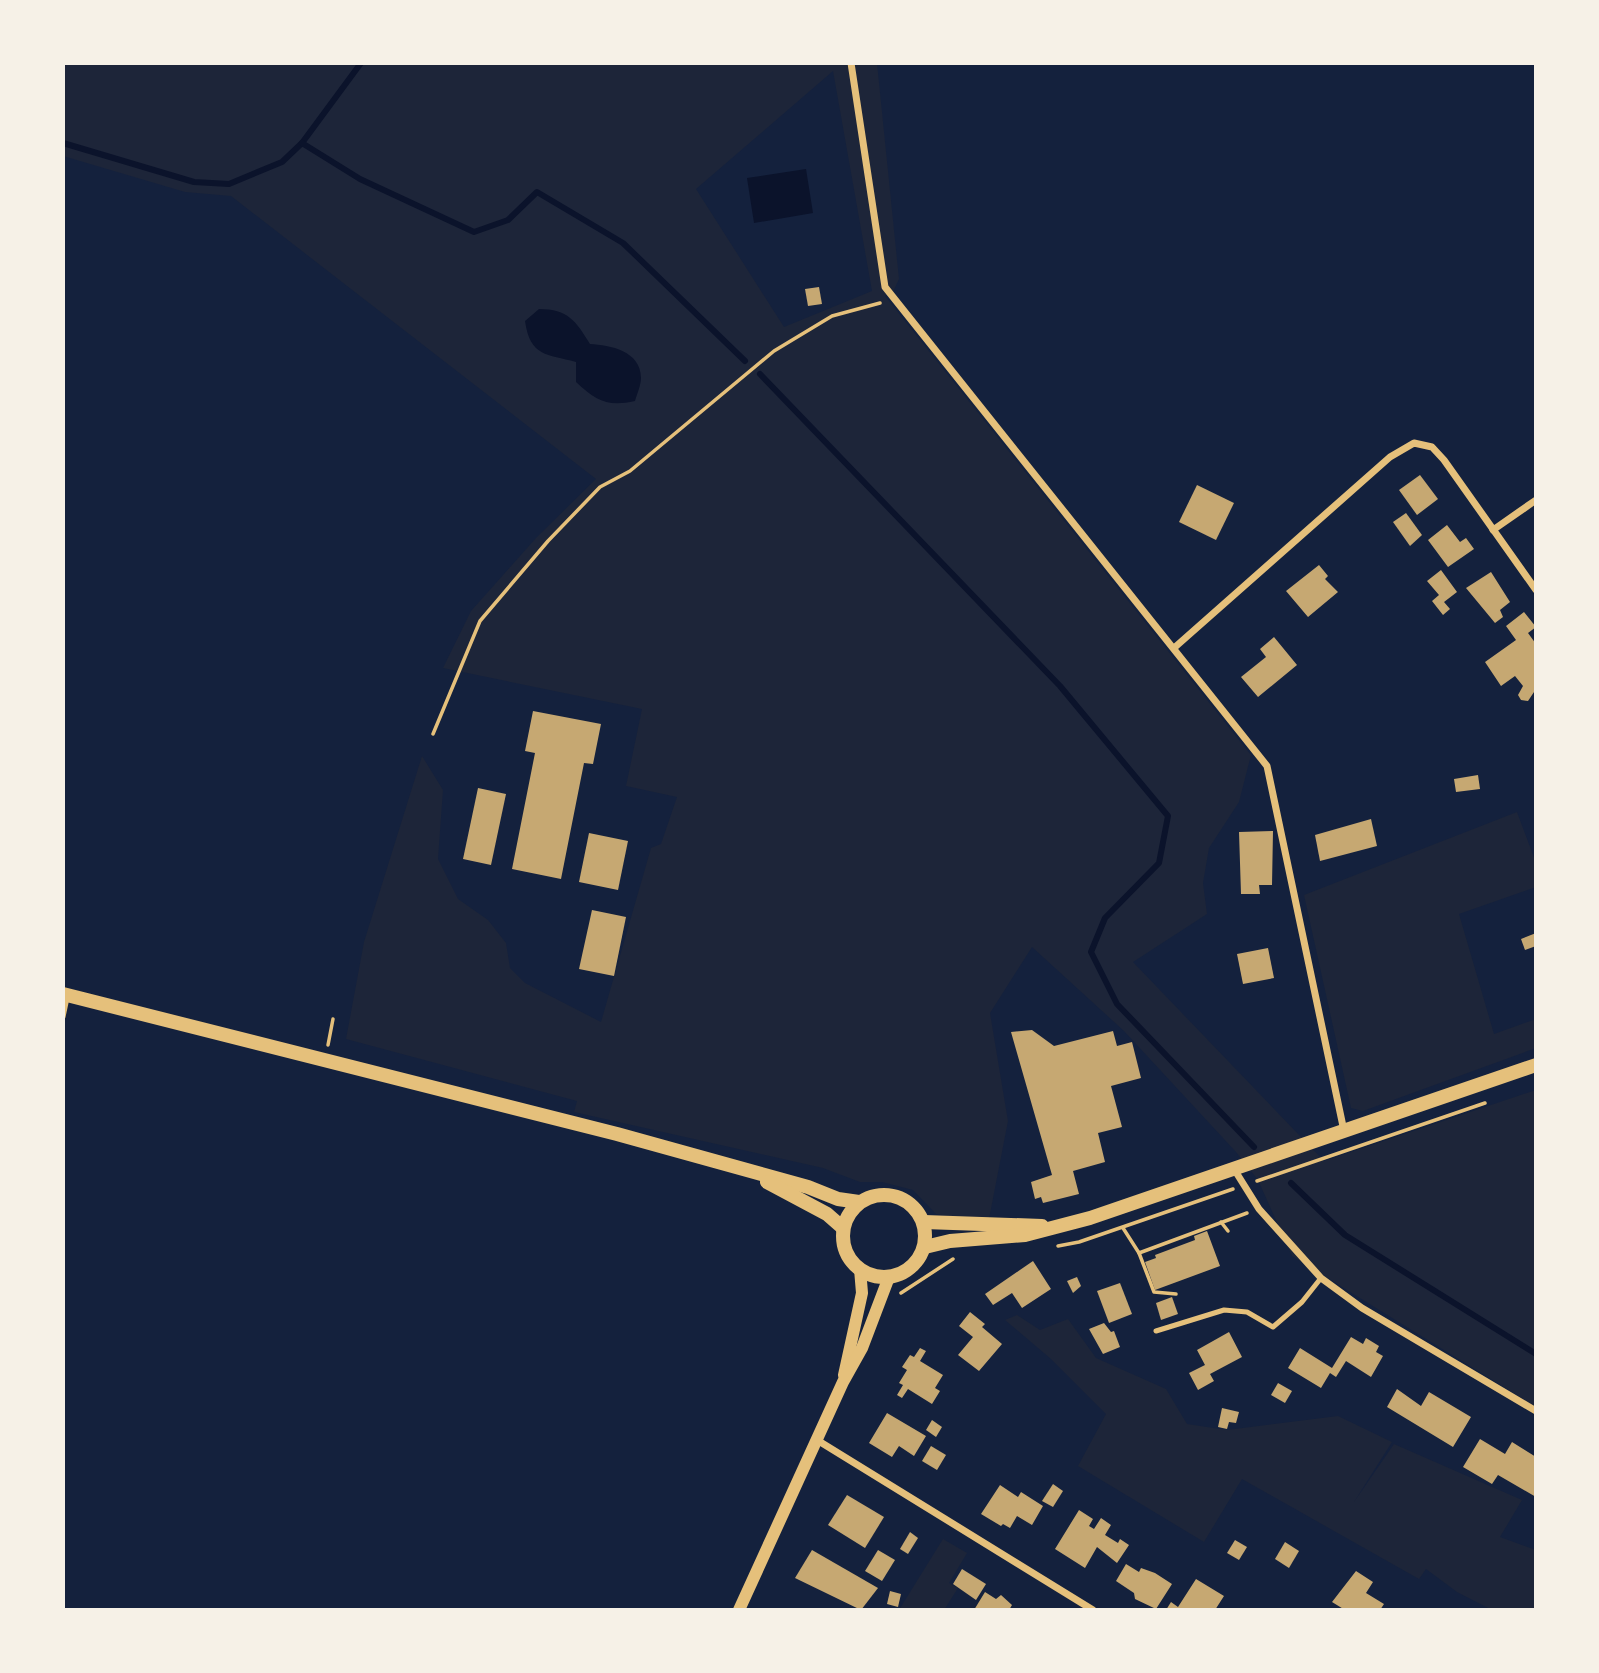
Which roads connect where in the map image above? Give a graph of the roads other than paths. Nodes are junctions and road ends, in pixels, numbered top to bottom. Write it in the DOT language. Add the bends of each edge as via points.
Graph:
graph roads {
  1 [pos="851,63"];
  2 [pos="1536,500"];
  3 [pos="1493,530"];
  4 [pos="1536,590"];
  5 [pos="1174,648"];
  6 [pos="65,994"];
  7 [pos="63,1017"];
  8 [pos="1536,1065"];
  9 [pos="1344,1131"];
  10 [pos="1234,1169"];
  11 [pos="750,1172"];
  12 [pos="859,1202"];
  13 [pos="923,1222"];
  14 [pos="1050,1226"];
  15 [pos="843,1228"];
  16 [pos="925,1247"];
  17 [pos="859,1269"];
  18 [pos="889,1277"];
  19 [pos="1321,1278"];
  20 [pos="1156,1331"];
  21 [pos="843,1382"];
  22 [pos="1536,1411"];
  23 [pos="817,1440"];
  24 [pos="739,1610"];
  25 [pos="1093,1610"];
  1 -- 5 [label="street" via="885,287"];
  2 -- 3 [label="street"];
  3 -- 4 [label="street"];
  3 -- 5 [label="street" via="1444,460 1432,447 1414,443 1390,457"];
  5 -- 9 [label="street" via="1267,766"];
  6 -- 7 [label="lane"];
  6 -- 11 [label="main road"];
  8 -- 9 [label="main road"];
  9 -- 10 [label="main road"];
  10 -- 14 [label="main road" via="1090,1218"];
  10 -- 19 [label="street" via="1259,1209"];
  11 -- 12 [label="main road"];
  11 -- 15 [label="main road" via="827,1214"];
  12 -- 13 [label="main road" via="874,1196 896,1197 916,1209"];
  12 -- 15 [label="main road"];
  13 -- 14 [label="main road"];
  13 -- 16 [label="main road"];
  14 -- 16 [label="main road" via="1025,1235"];
  15 -- 17 [label="main road" via="843,1244"];
  16 -- 18 [label="main road" via="905,1272"];
  17 -- 18 [label="main road"];
  17 -- 21 [label="street" via="862,1293"];
  18 -- 21 [label="street" via="862,1348"];
  19 -- 20 [label="lane" via="1273,1327 1247,1312 1224,1310"];
  19 -- 22 [label="street" via="1362,1308"];
  21 -- 23 [label="street"];
  23 -- 24 [label="street"];
  23 -- 25 [label="street"];
}
